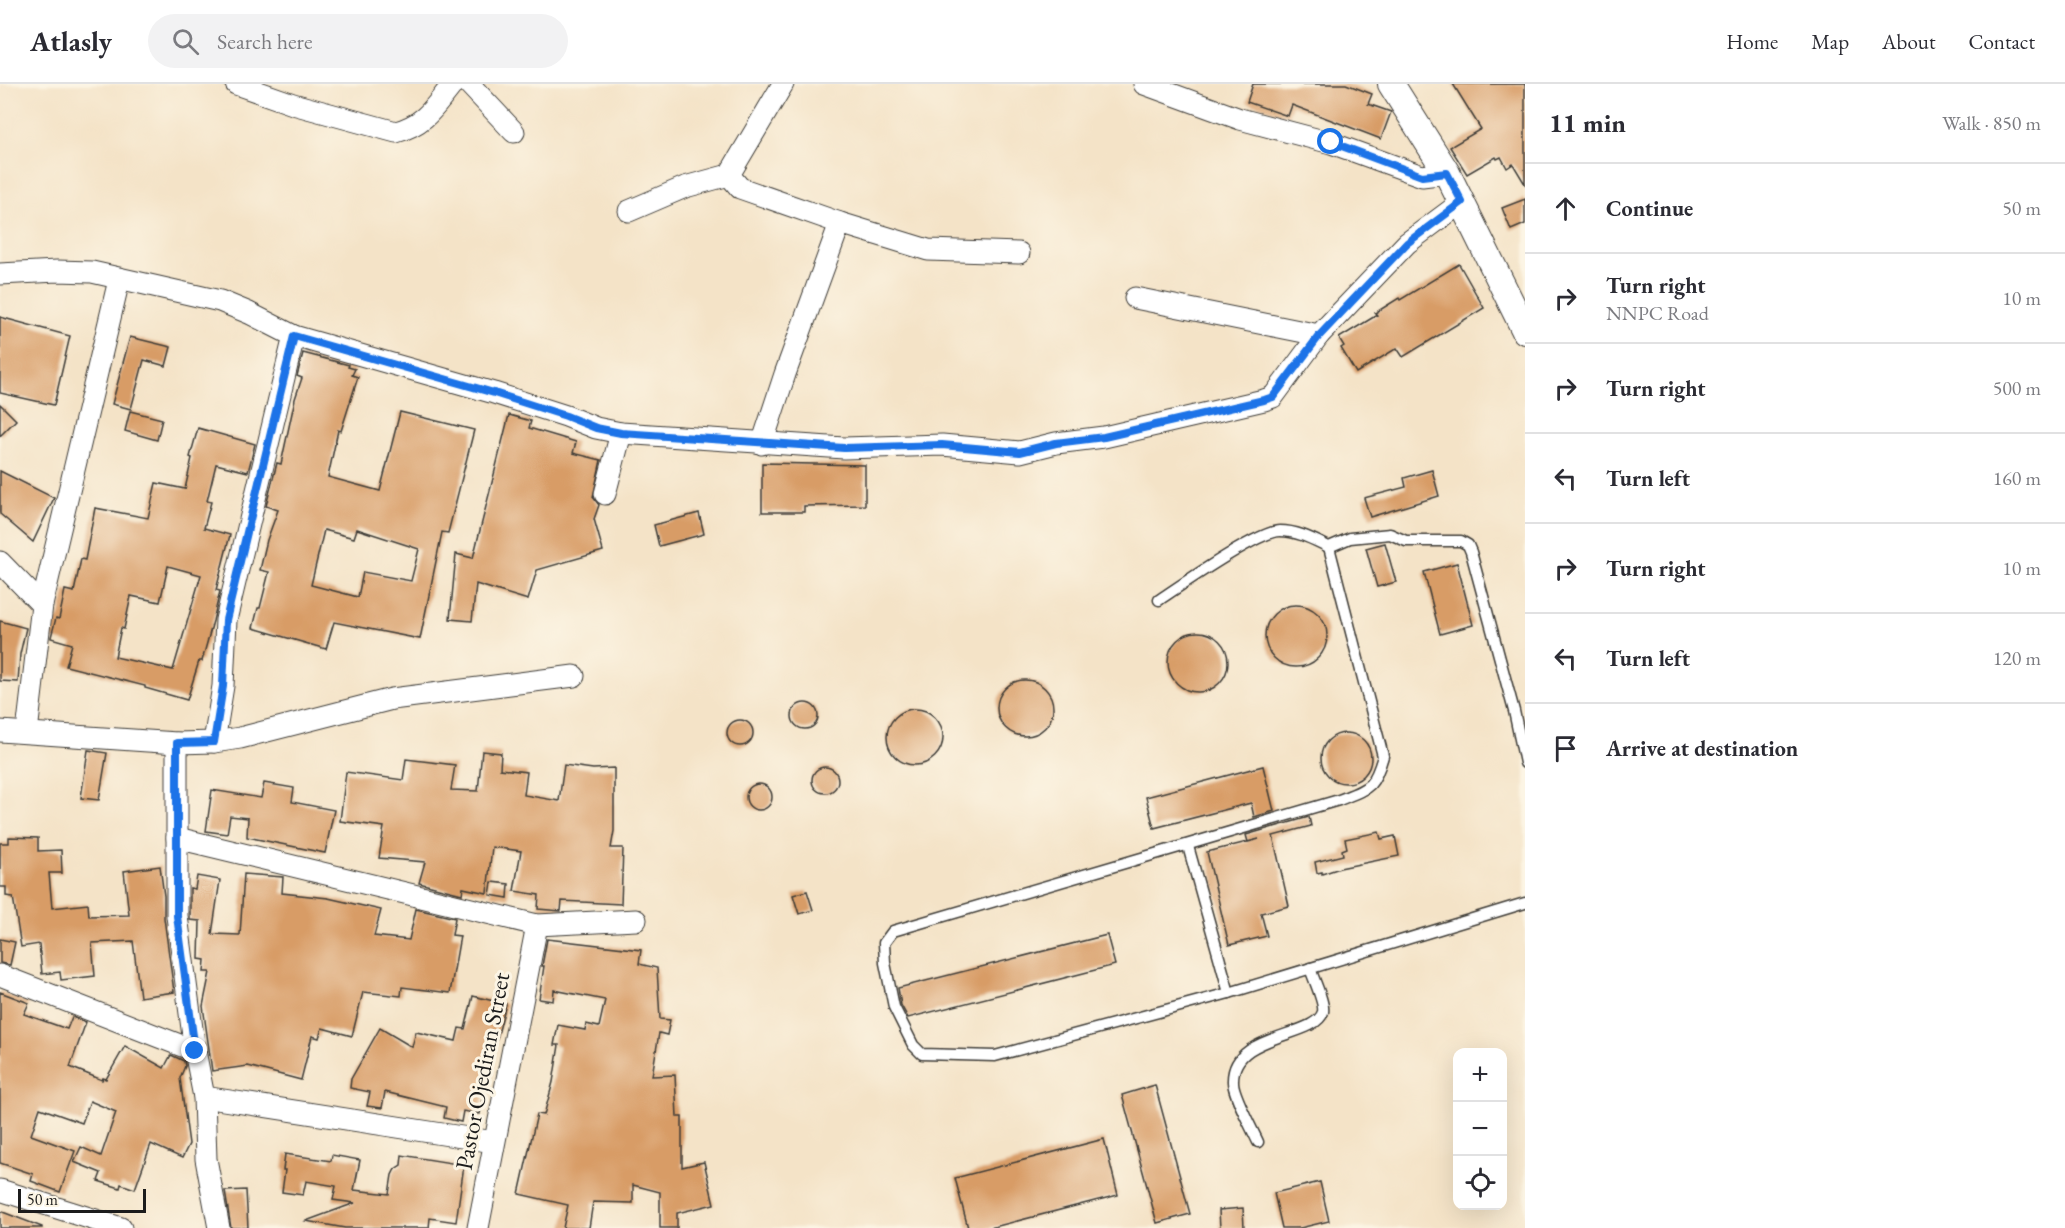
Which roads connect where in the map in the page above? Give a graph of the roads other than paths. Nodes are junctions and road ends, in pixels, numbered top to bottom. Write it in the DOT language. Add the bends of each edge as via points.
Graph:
graph roads {
  1 [pos="236,84"];
  2 [pos="453,84"];
  3 [pos="469,84"];
  4 [pos="783,84"];
  5 [pos="1144,84"];
  6 [pos="1391,84"];
  7 [pos="514,132"];
  8 [pos="1447,173"];
  9 [pos="729,175"];
  10 [pos="1462,202"];
  11 [pos="629,211"];
  12 [pos="840,223"];
  13 [pos="1018,253"];
  14 [pos="0,274"];
  15 [pos="119,280"];
  16 [pos="1135,298"];
  17 [pos="1525,331"];
  18 [pos="294,336"];
  19 [pos="1319,336"];
  20 [pos="621,433"];
  21 [pos="762,444"];
  22 [pos="605,494"];
  23 [pos="1329,547"];
  24 [pos="0,561"];
  25 [pos="1159,600"];
  26 [pos="42,605"];
  27 [pos="574,675"];
  28 [pos="0,731"];
  29 [pos="27,732"];
  30 [pos="214,742"];
  31 [pos="177,743"];
  32 [pos="1525,763"];
  33 [pos="177,838"];
  34 [pos="1188,846"];
  35 [pos="1525,903"];
  36 [pos="636,920"];
  37 [pos="537,925"];
  38 [pos="1310,968"];
  39 [pos="0,975"];
  40 [pos="1229,993"];
  41 [pos="195,1051"];
  42 [pos="204,1097"];
  43 [pos="494,1142"];
  44 [pos="1258,1142"];
  45 [pos="0,1190"];
  46 [pos="121,1228"];
  47 [pos="219,1228"];
  48 [pos="478,1228"];
  1 -- 2 [label="street" via="396,132 412,128 426,118"];
  3 -- 7 [label="street"];
  4 -- 9 [label="street"];
  5 -- 8 [label="street" via="1240,119 1331,142 1422,176"];
  6 -- 8 [label="street"];
  8 -- 10 [label="street"];
  9 -- 11 [label="street"];
  9 -- 12 [label="street" via="740,188"];
  10 -- 17 [label="street"];
  10 -- 19 [label="street" via="1407,243"];
  12 -- 13 [label="street" via="928,250"];
  12 -- 21 [label="street"];
  14 -- 15 [label="street" via="92,272"];
  15 -- 18 [label="street" via="220,301"];
  15 -- 26 [label="street"];
  16 -- 19 [label="street"];
  18 -- 20 [label="street"];
  18 -- 30 [label="street" via="226,620 223,686"];
  19 -- 21 [label="street" via="1273,397 1104,437 1020,452 942,445 844,448"];
  20 -- 21 [label="street"];
  20 -- 22 [label="street"];
  23 -- 25 [label="lane" via="1302,534 1279,531 1232,553"];
  23 -- 32 [label="lane" via="1350,538 1390,534 1406,541 1461,541 1468,545"];
  23 -- 34 [label="lane" via="1383,756 1377,778 1366,789 1339,800"];
  24 -- 26 [label="street"];
  26 -- 29 [label="street"];
  27 -- 30 [label="street" via="392,699"];
  28 -- 29 [label="street"];
  29 -- 31 [label="street"];
  30 -- 31 [label="street"];
  31 -- 33 [label="street"];
  33 -- 37 [label="street"];
  33 -- 41 [label="street" via="177,916"];
  34 -- 40 [label="lane"];
  34 -- 40 [label="lane" via="893,932 885,943 885,963 894,1007 913,1045 922,1054 994,1056"];
  35 -- 38 [label="lane"];
  36 -- 37 [label="street"];
  37 -- 43 [label="street, Pastor Ojediran Street"];
  38 -- 40 [label="lane"];
  38 -- 44 [label="lane" via="1323,1005 1319,1019 1260,1044 1239,1061 1234,1072 1233,1084"];
  39 -- 41 [label="street"];
  41 -- 42 [label="street"];
  42 -- 43 [label="street"];
  42 -- 47 [label="street" via="206,1160"];
  43 -- 48 [label="street, Pastor Ojediran Street"];
  45 -- 46 [label="street"];
}
